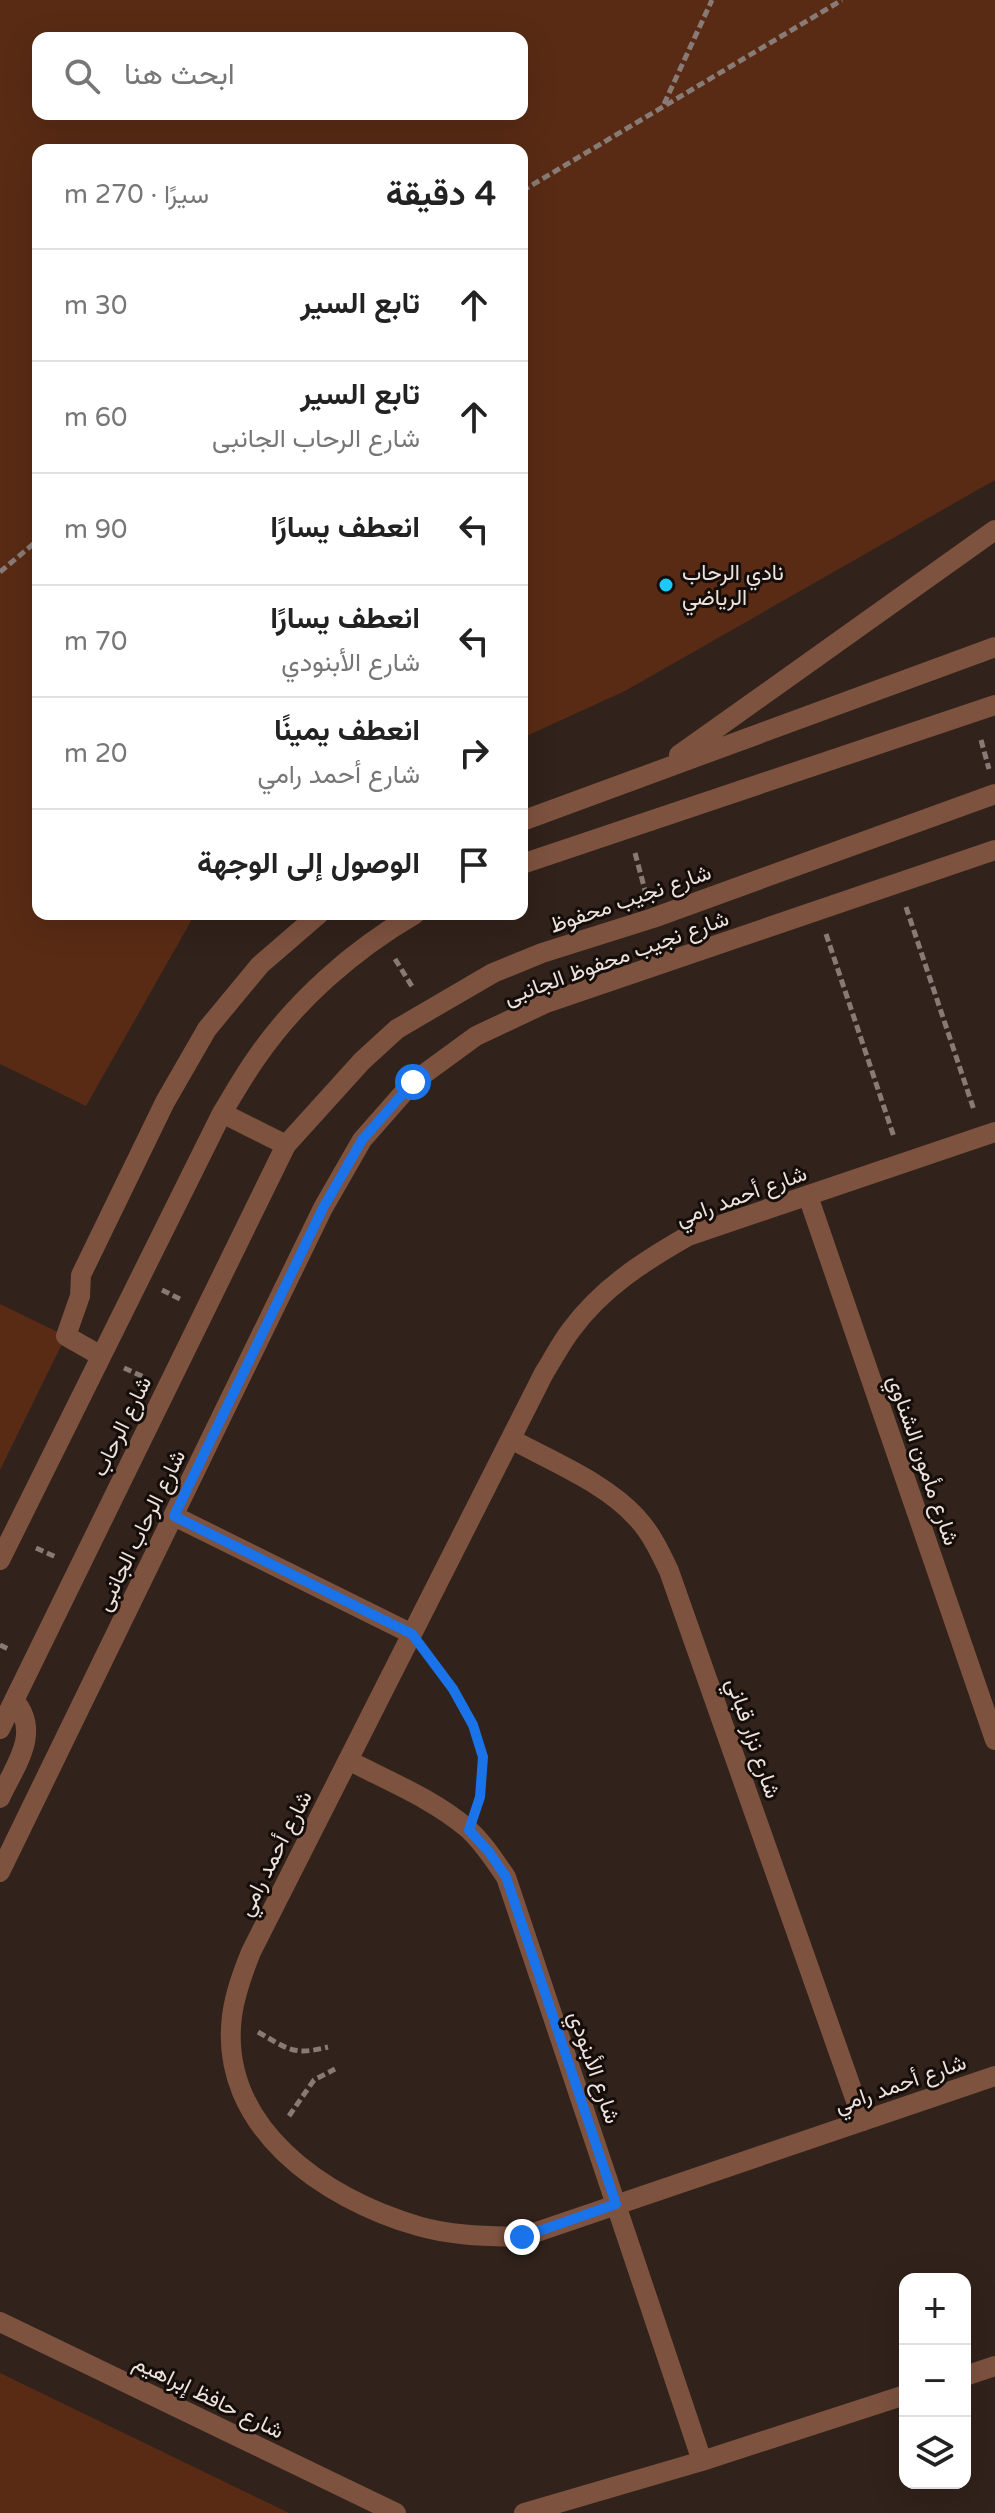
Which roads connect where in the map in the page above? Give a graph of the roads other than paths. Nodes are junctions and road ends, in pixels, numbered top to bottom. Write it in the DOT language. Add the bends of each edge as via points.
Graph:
graph roads {
  1 [pos="995,530"];
  2 [pos="995,647"];
  3 [pos="995,705"];
  4 [pos="657,772"];
  5 [pos="993,784"];
  6 [pos="528,819"];
  7 [pos="995,850"];
  8 [pos="528,862"];
  9 [pos="312,920"];
  10 [pos="406,920"];
  11 [pos="222,1113"];
  12 [pos="989,1134"];
  13 [pos="286,1145"];
  14 [pos="808,1196"];
  15 [pos="323,1208"];
  16 [pos="101,1356"];
  17 [pos="511,1439"];
  18 [pos="174,1516"];
  19 [pos="0,1560"];
  20 [pos="412,1634"];
  21 [pos="14,1700"];
  22 [pos="0,1729"];
  23 [pos="995,1740"];
  24 [pos="348,1760"];
  25 [pos="0,1798"];
  26 [pos="2,1858"];
  27 [pos="995,2076"];
  28 [pos="863,2121"];
  29 [pos="616,2204"];
  30 [pos="0,2322"];
  31 [pos="995,2366"];
  32 [pos="971,2374"];
  33 [pos="899,2397"];
  34 [pos="702,2461"];
  35 [pos="396,2513"];
  36 [pos="524,2513"];
  1 -- 4 [label="street"];
  2 -- 4 [label="street"];
  3 -- 8 [label="street"];
  4 -- 6 [label="street"];
  5 -- 13 [label="street, شارع نجيب محفوظ" via="653,918 493,973 397,1029"];
  7 -- 15 [label="street, شارع نجيب محفوظ الجانبى" via="546,1003 476,1036 413,1082 362,1140"];
  9 -- 16 [label="street" via="260,965 207,1029 115,1202 81,1275 80,1296 66,1336"];
  10 -- 11 [label="street" via="344,964 297,1008 256,1058"];
  11 -- 13 [label="street"];
  11 -- 16 [label="street"];
  12 -- 14 [label="street, شارع أحمد رامي"];
  13 -- 21 [label="street, شارع الرحاب"];
  14 -- 17 [label="street, شارع أحمد رامي" via="688,1236 604,1292 571,1330"];
  14 -- 23 [label="street, شارع مأمون الشناوي"];
  15 -- 18 [label="street, شارع الرحاب الجانبى"];
  16 -- 19 [label="street"];
  17 -- 20 [label="street, شارع أحمد رامي"];
  17 -- 28 [label="street, شارع نزار قباني" via="613,1497 655,1543"];
  18 -- 20 [label="street"];
  18 -- 26 [label="street, شارع الرحاب الجانبى"];
  20 -- 24 [label="street, شارع أحمد رامي"];
  21 -- 22 [label="street, شارع الرحاب"];
  21 -- 25 [label="street" via="26,1719 26,1742"];
  24 -- 29 [label="street, شارع الأبنودي" via="445,1811 469,1830 506,1877"];
  24 -- 29 [label="street, شارع أحمد رامي" via="239,1984 231,2051 252,2115 293,2161 337,2191 420,2227 522,2237"];
  27 -- 28 [label="street, شارع أحمد رامي"];
  28 -- 29 [label="street, شارع أحمد رامي"];
  29 -- 34 [label="street, شارع الأبنودي"];
  30 -- 35 [label="street, شارع حافظ إبراهيم"];
  31 -- 32 [label="street"];
  33 -- 34 [label="street"];
  34 -- 36 [label="street"];
}
